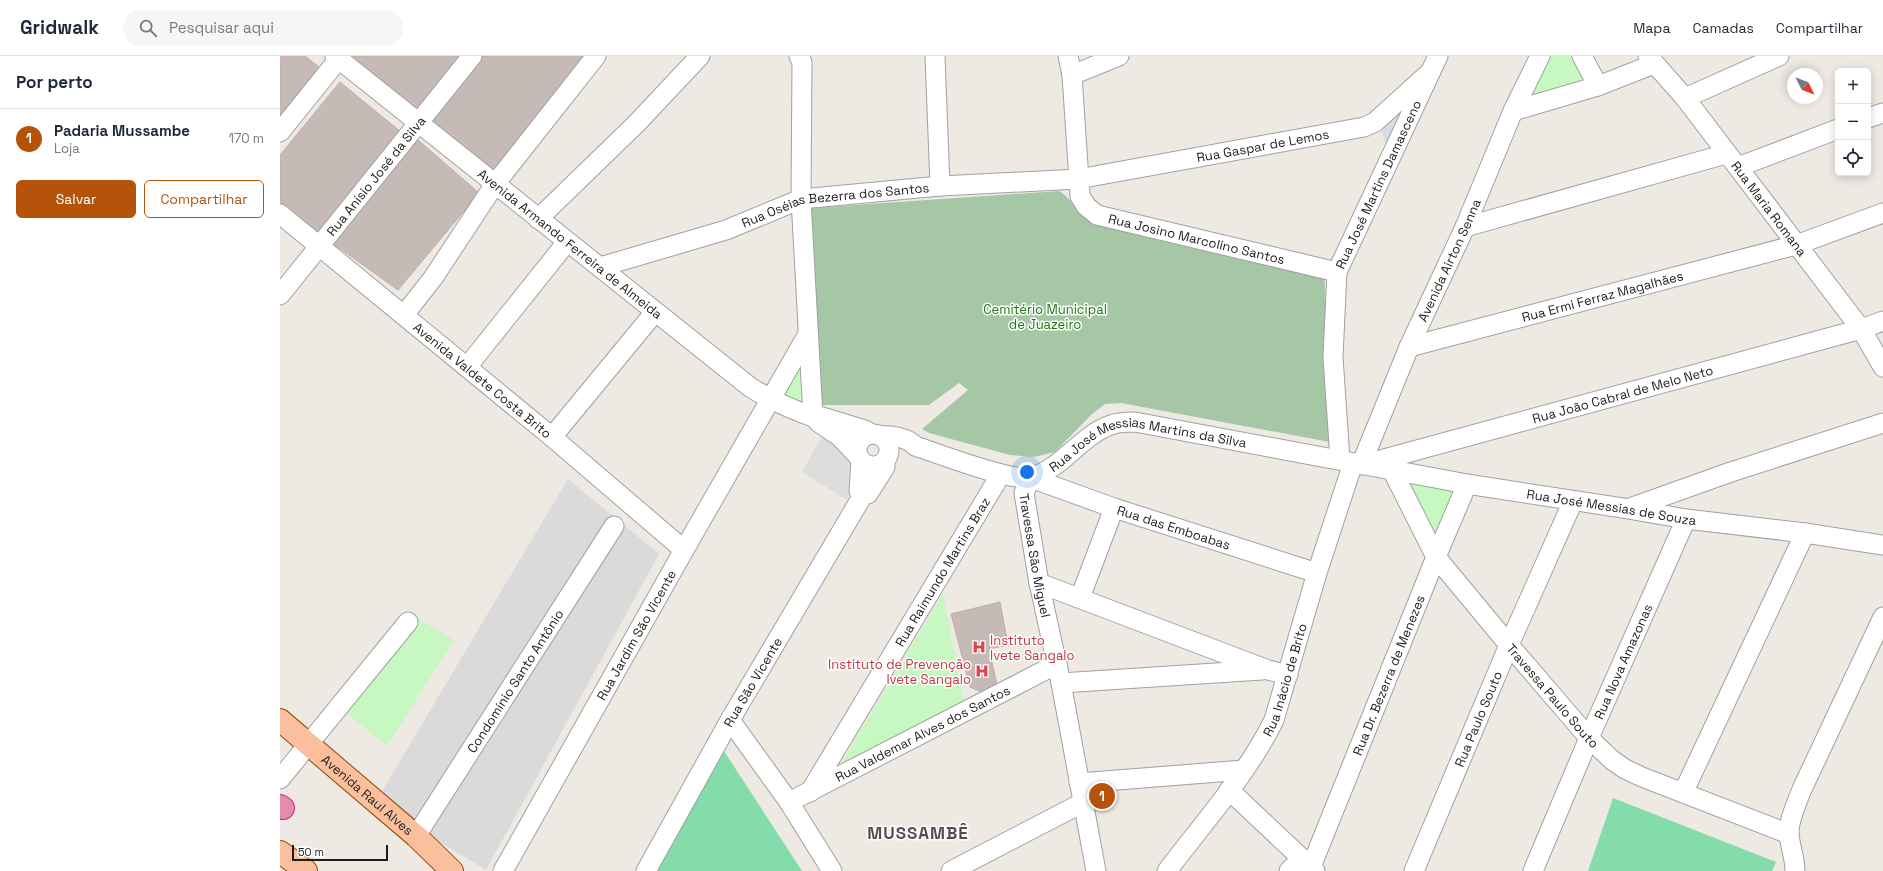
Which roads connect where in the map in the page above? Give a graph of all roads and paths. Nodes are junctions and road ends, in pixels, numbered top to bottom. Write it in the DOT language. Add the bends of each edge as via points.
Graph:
graph roads {
  1 [pos="472,56"];
  2 [pos="596,56"];
  3 [pos="700,56"];
  4 [pos="800,56"];
  5 [pos="935,56"];
  6 [pos="1068,56"];
  7 [pos="1119,56"];
  8 [pos="1540,56"];
  9 [pos="1582,56"];
  10 [pos="1779,56"];
  11 [pos="338,57"];
  12 [pos="1651,60"];
  13 [pos="1434,61"];
  14 [pos="1072,75"];
  15 [pos="1598,86"];
  16 [pos="1685,98"];
  17 [pos="1513,111"];
  18 [pos="1883,113"];
  19 [pos="1871,117"];
  20 [pos="418,123"];
  21 [pos="1835,130"];
  22 [pos="280,132"];
  23 [pos="1732,160"];
  24 [pos="1078,179"];
  25 [pos="495,184"];
  26 [pos="940,186"];
  27 [pos="801,199"];
  28 [pos="1883,213"];
  29 [pos="280,214"];
  30 [pos="538,219"];
  31 [pos="1465,227"];
  32 [pos="567,242"];
  33 [pos="1796,245"];
  34 [pos="320,246"];
  35 [pos="600,267"];
  36 [pos="1337,272"];
  37 [pos="280,295"];
  38 [pos="654,312"];
  39 [pos="404,315"];
  40 [pos="1883,321"];
  41 [pos="1861,329"];
  42 [pos="808,334"];
  43 [pos="1409,347"];
  44 [pos="466,367"];
  45 [pos="1883,368"];
  46 [pos="770,400"];
  47 [pos="813,417"];
  48 [pos="1883,423"];
  49 [pos="876,435"];
  50 [pos="552,437"];
  51 [pos="915,446"];
  52 [pos="860,458"];
  53 [pos="887,458"];
  54 [pos="1351,463"];
  55 [pos="1392,470"];
  56 [pos="1001,474"];
  57 [pos="1031,478"];
  58 [pos="1467,484"];
  59 [pos="863,495"];
  60 [pos="1573,501"];
  61 [pos="1114,508"];
  62 [pos="1628,509"];
  63 [pos="1686,519"];
  64 [pos="614,526"];
  65 [pos="1805,533"];
  66 [pos="1879,548"];
  67 [pos="684,550"];
  68 [pos="1436,557"];
  69 [pos="1317,573"];
  70 [pos="1039,583"];
  71 [pos="1080,598"];
  72 [pos="1883,617"];
  73 [pos="408,622"];
  74 [pos="1509,645"];
  75 [pos="1057,664"];
  76 [pos="1268,670"];
  77 [pos="1288,675"];
  78 [pos="1061,683"];
  79 [pos="280,720"];
  80 [pos="730,720"];
  81 [pos="1589,738"];
  82 [pos="309,744"];
  83 [pos="1244,770"];
  84 [pos="280,779"];
  85 [pos="1079,783"];
  86 [pos="1229,790"];
  87 [pos="810,792"];
  88 [pos="1683,793"];
  89 [pos="789,802"];
  90 [pos="1082,803"];
  91 [pos="1789,834"];
  92 [pos="416,836"];
  93 [pos="280,852"];
  94 [pos="1304,867"];
  95 [pos="299,869"];
  96 [pos="452,871"];
  97 [pos="503,871"];
  98 [pos="646,871"];
  99 [pos="832,871"];
  100 [pos="951,871"];
  101 [pos="1096,871"];
  102 [pos="1167,871"];
  103 [pos="1414,871"];
  104 [pos="1533,871"];
  105 [pos="1795,871"];
  1 -- 20 [label="street, Rua Anísio José da Silva"];
  2 -- 25 [label="street"];
  3 -- 30 [label="street" via="621,139"];
  4 -- 27 [label="street"];
  5 -- 26 [label="street"];
  6 -- 14 [label="street, Rua Josino Marcolino Santos"];
  7 -- 14 [label="street"];
  8 -- 17 [label="street, Avenida Airton Senna"];
  9 -- 15 [label="street"];
  10 -- 16 [label="street"];
  11 -- 20 [label="street, Avenida Armando Ferreira de Almeida"];
  11 -- 22 [label="street"];
  12 -- 15 [label="street"];
  12 -- 16 [label="street, Rua Maria Romana"];
  13 -- 24 [label="street, Rua Gaspar de Lemos" via="1375,122 1364,127"];
  13 -- 36 [label="street, Rua José Martins Damasceno"];
  14 -- 24 [label="street, Rua Josino Marcolino Santos"];
  15 -- 17 [label="street"];
  16 -- 23 [label="street, Rua Maria Romana"];
  17 -- 31 [label="street, Avenida Airton Senna"];
  18 -- 19 [label="street"];
  20 -- 25 [label="street, Avenida Armando Ferreira de Almeida"];
  20 -- 34 [label="street, Rua Anísio José da Silva"];
  21 -- 23 [label="street"];
  23 -- 31 [label="street"];
  23 -- 33 [label="street, Rua Maria Romana"];
  24 -- 26 [label="street, Rua Oséias Bezerra dos Santos"];
  24 -- 36 [label="street, Rua Josino Marcolino Santos" via="1080,196 1086,206 1098,215"];
  25 -- 30 [label="street, Avenida Armando Ferreira de Almeida"];
  25 -- 39 [label="street" via="433,278"];
  26 -- 27 [label="street, Rua Oséias Bezerra dos Santos"];
  27 -- 35 [label="street, Rua Oséias Bezerra dos Santos" via="726,230"];
  27 -- 42 [label="street"];
  28 -- 33 [label="street, Rua Ermi Ferraz Magalhães"];
  29 -- 34 [label="street, Avenida Valdete Costa Brito"];
  30 -- 32 [label="street, Avenida Armando Ferreira de Almeida"];
  31 -- 43 [label="street, Avenida Airton Senna"];
  32 -- 35 [label="street, Avenida Armando Ferreira de Almeida"];
  32 -- 44 [label="street"];
  33 -- 41 [label="street, Rua Maria Romana"];
  33 -- 43 [label="street, Rua Ermi Ferraz Magalhães"];
  34 -- 37 [label="street, Rua Anísio José da Silva"];
  34 -- 39 [label="street, Avenida Valdete Costa Brito"];
  35 -- 38 [label="street, Avenida Armando Ferreira de Almeida"];
  36 -- 54 [label="street, Rua José Martins Damasceno" via="1333,357"];
  38 -- 46 [label="street, Avenida Armando Ferreira de Almeida"];
  38 -- 50 [label="street"];
  39 -- 44 [label="street, Avenida Valdete Costa Brito"];
  40 -- 41 [label="street, Rua João Cabral de Melo Neto"];
  41 -- 45 [label="street, Rua Maria Romana"];
  41 -- 54 [label="street, Rua João Cabral de Melo Neto"];
  42 -- 46 [label="street, Rua Jardim São Vicente"];
  42 -- 47 [label="street"];
  43 -- 54 [label="street, Avenida Airton Senna"];
  44 -- 50 [label="street, Avenida Valdete Costa Brito"];
  46 -- 47 [label="street, Avenida Armando Ferreira de Almeida"];
  46 -- 67 [label="street, Rua Jardim São Vicente"];
  47 -- 49 [label="street" via="816,415"];
  47 -- 52 [label="street" via="839,436"];
  48 -- 62 [label="street" via="1731,472"];
  49 -- 51 [label="street" via="889,435"];
  49 -- 52 [label="street" via="861,440 858,445"];
  49 -- 53 [label="street" via="889,445"];
  50 -- 67 [label="street, Avenida Valdete Costa Brito"];
  51 -- 53 [label="street" via="911,450"];
  51 -- 56 [label="street, Rua José Messias Martins da Silva"];
  52 -- 53 [label="street" via="870,466 881,464"];
  52 -- 59 [label="street" via="859,491"];
  53 -- 59 [label="street, Rua São Vicente" via="885,467 868,494"];
  54 -- 55 [label="street, Rua José Messias de Souza"];
  54 -- 57 [label="street, Rua José Messias Martins da Silva" via="1135,422 1110,425 1054,466"];
  54 -- 69 [label="street, Rua Inácio de Brito"];
  55 -- 58 [label="street, Rua José Messias de Souza"];
  55 -- 68 [label="street, Travessa Paulo Souto"];
  56 -- 57 [label="street, Rua José Messias Martins da Silva"];
  56 -- 87 [label="street, Rua Raimundo Martins Braz"];
  57 -- 61 [label="street, Rua das Emboabas"];
  57 -- 70 [label="street, Travessa São Miguel" via="1024,493"];
  58 -- 60 [label="street, Rua José Messias de Souza"];
  58 -- 68 [label="street, Rua Dr. Bezerra de Menezes"];
  59 -- 80 [label="street, Rua São Vicente"];
  60 -- 62 [label="street, Rua José Messias de Souza"];
  60 -- 74 [label="street, Rua Paulo Souto"];
  61 -- 69 [label="street, Rua das Emboabas"];
  61 -- 71 [label="street"];
  62 -- 63 [label="street, Rua José Messias de Souza"];
  63 -- 65 [label="street, Rua José Messias de Souza"];
  63 -- 81 [label="street, Rua Nova Amazonas"];
  64 -- 92 [label="street, Condomínio Santo Antônio"];
  65 -- 66 [label="street, Rua José Messias de Souza"];
  65 -- 88 [label="street"];
  67 -- 97 [label="street, Rua Jardim São Vicente"];
  68 -- 74 [label="street, Travessa Paulo Souto"];
  68 -- 94 [label="street, Rua Dr. Bezerra de Menezes"];
  69 -- 77 [label="street, Rua Inácio de Brito"];
  70 -- 71 [label="street"];
  70 -- 75 [label="street, Travessa São Miguel"];
  71 -- 76 [label="street"];
  72 -- 91 [label="street" via="1803,787 1793,812"];
  73 -- 82 [label="street"];
  74 -- 81 [label="street, Travessa Paulo Souto"];
  74 -- 103 [label="street, Rua Paulo Souto"];
  75 -- 78 [label="street, Travessa São Miguel"];
  75 -- 87 [label="street, Rua Valdemar Alves dos Santos"];
  76 -- 77 [label="street"];
  76 -- 78 [label="street"];
  77 -- 83 [label="street, Rua Inácio de Brito" via="1274,720"];
  78 -- 85 [label="street, Travessa São Miguel"];
  79 -- 82 [label="main road, Avenida Raul Alves"];
  80 -- 89 [label="street"];
  80 -- 98 [label="street, Rua São Vicente"];
  81 -- 88 [label="street, Travessa Paulo Souto" via="1625,769"];
  81 -- 104 [label="street, Rua Nova Amazonas"];
  82 -- 84 [label="street"];
  82 -- 92 [label="main road, Avenida Raul Alves"];
  83 -- 85 [label="street"];
  83 -- 86 [label="street, Rua Inácio de Brito"];
  85 -- 90 [label="street, Travessa São Miguel"];
  86 -- 94 [label="street"];
  86 -- 102 [label="street, Rua Inácio de Brito"];
  87 -- 89 [label="street, Rua Valdemar Alves dos Santos"];
  88 -- 91 [label="street, Travessa Paulo Souto"];
  89 -- 99 [label="street"];
  90 -- 100 [label="street"];
  90 -- 101 [label="street, Travessa São Miguel"];
  91 -- 105 [label="street"];
  92 -- 96 [label="main road, Avenida Raul Alves"];
  93 -- 95 [label="main road"];
}
